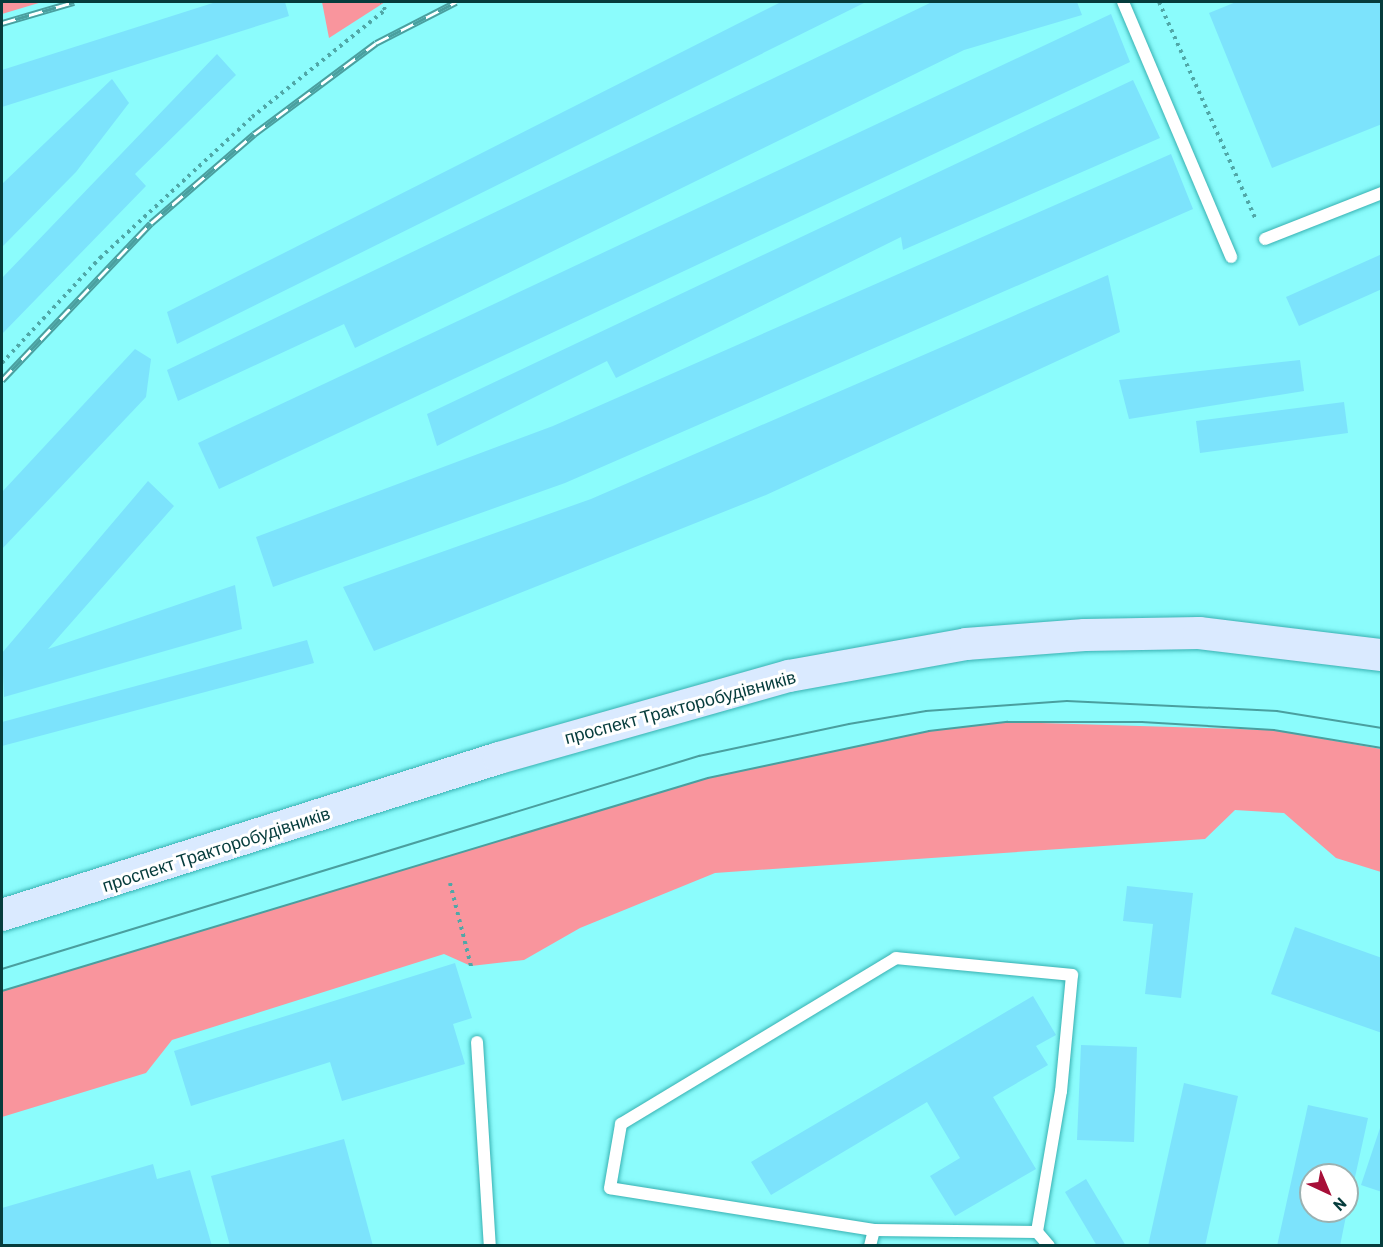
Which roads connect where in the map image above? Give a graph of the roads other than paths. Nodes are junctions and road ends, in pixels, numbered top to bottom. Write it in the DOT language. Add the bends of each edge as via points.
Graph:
graph roads {
  1 [pos="1123,2"];
  2 [pos="1382,193"];
  3 [pos="1264,239"];
  4 [pos="1231,257"];
  5 [pos="1382,655"];
  6 [pos="2,915"];
  7 [pos="477,1042"];
  8 [pos="873,1230"];
  9 [pos="1037,1232"];
  10 [pos="490,1245"];
  11 [pos="870,1245"];
  12 [pos="1049,1245"];
  1 -- 4 [label="lane"];
  2 -- 3 [label="lane"];
  5 -- 6 [label="main road, проспект Тракторобудівників" via="1199,633 1085,635 966,644 800,674 499,758"];
  7 -- 10 [label="lane"];
  8 -- 9 [label="lane"];
  8 -- 9 [label="lane" via="610,1188 621,1124 896,958 1072,975 1061,1091"];
  8 -- 11 [label="lane"];
  9 -- 12 [label="lane"];
}
